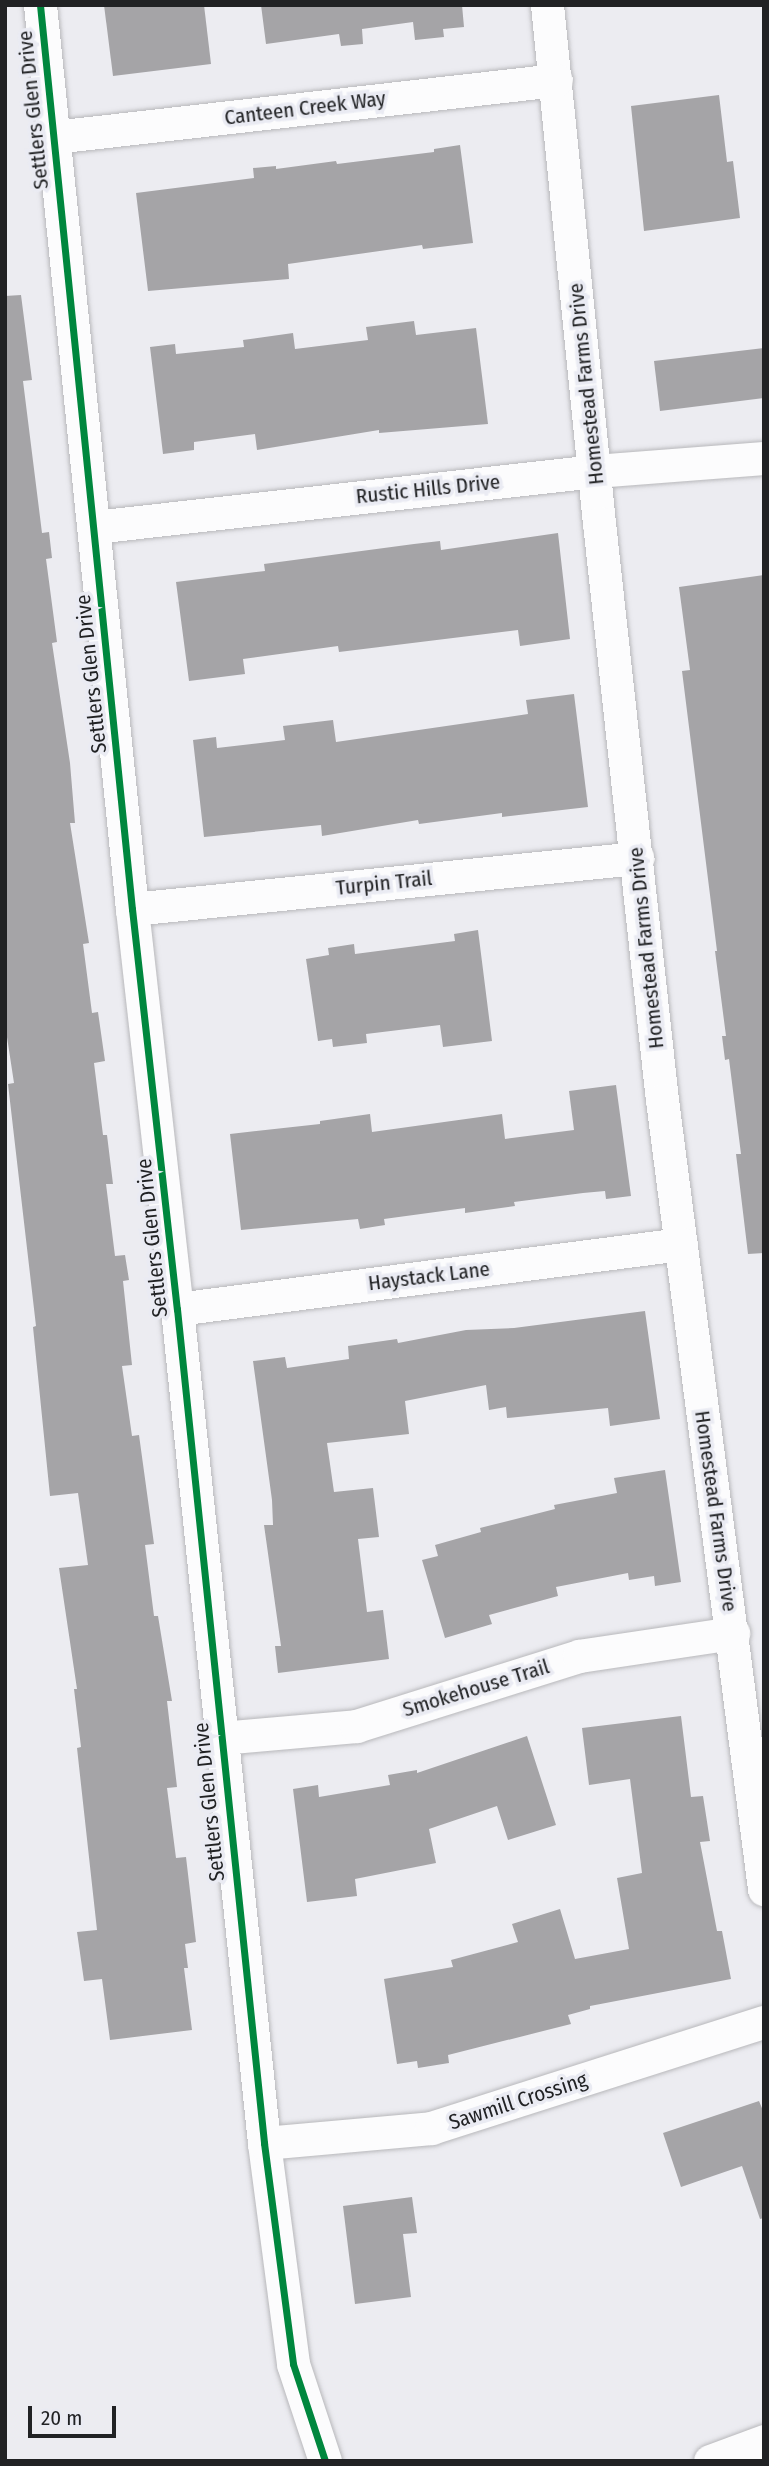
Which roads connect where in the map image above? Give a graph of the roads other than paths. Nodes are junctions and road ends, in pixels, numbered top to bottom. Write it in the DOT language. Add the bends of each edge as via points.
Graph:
graph roads {
  1 [pos="40,5"];
  2 [pos="547,5"];
  3 [pos="556,80"];
  4 [pos="54,137"];
  5 [pos="764,458"];
  6 [pos="595,471"];
  7 [pos="94,527"];
  8 [pos="637,858"];
  9 [pos="132,909"];
  10 [pos="681,1244"];
  11 [pos="177,1309"];
  12 [pos="733,1633"];
  13 [pos="220,1738"];
  14 [pos="764,1889"];
  15 [pos="764,2022"];
  16 [pos="264,2143"];
  17 [pos="764,2441"];
  18 [pos="325,2461"];
  19 [pos="710,2461"];
  1 -- 4 [label="street, Settlers Glen Drive"];
  2 -- 3 [label="street, Homestead Farms Drive"];
  3 -- 4 [label="street, Canteen Creek Way"];
  3 -- 6 [label="street, Homestead Farms Drive"];
  4 -- 7 [label="street, Settlers Glen Drive"];
  5 -- 6 [label="street, Rustic Hills Drive"];
  6 -- 7 [label="street, Rustic Hills Drive"];
  6 -- 8 [label="street, Homestead Farms Drive"];
  7 -- 9 [label="street, Settlers Glen Drive"];
  8 -- 9 [label="street, Turpin Trail"];
  8 -- 10 [label="street, Homestead Farms Drive"];
  9 -- 11 [label="street, Settlers Glen Drive"];
  10 -- 11 [label="street, Haystack Lane"];
  10 -- 12 [label="street, Homestead Farms Drive"];
  11 -- 13 [label="street, Settlers Glen Drive"];
  12 -- 13 [label="street, Smokehouse Trail" via="579,1656 356,1726"];
  12 -- 14 [label="street, Homestead Farms Drive"];
  13 -- 16 [label="street, Settlers Glen Drive"];
  15 -- 16 [label="street, Sawmill Crossing" via="431,2128"];
  16 -- 18 [label="street, Settlers Glen Drive" via="293,2364"];
  17 -- 19 [label="street"];
}
